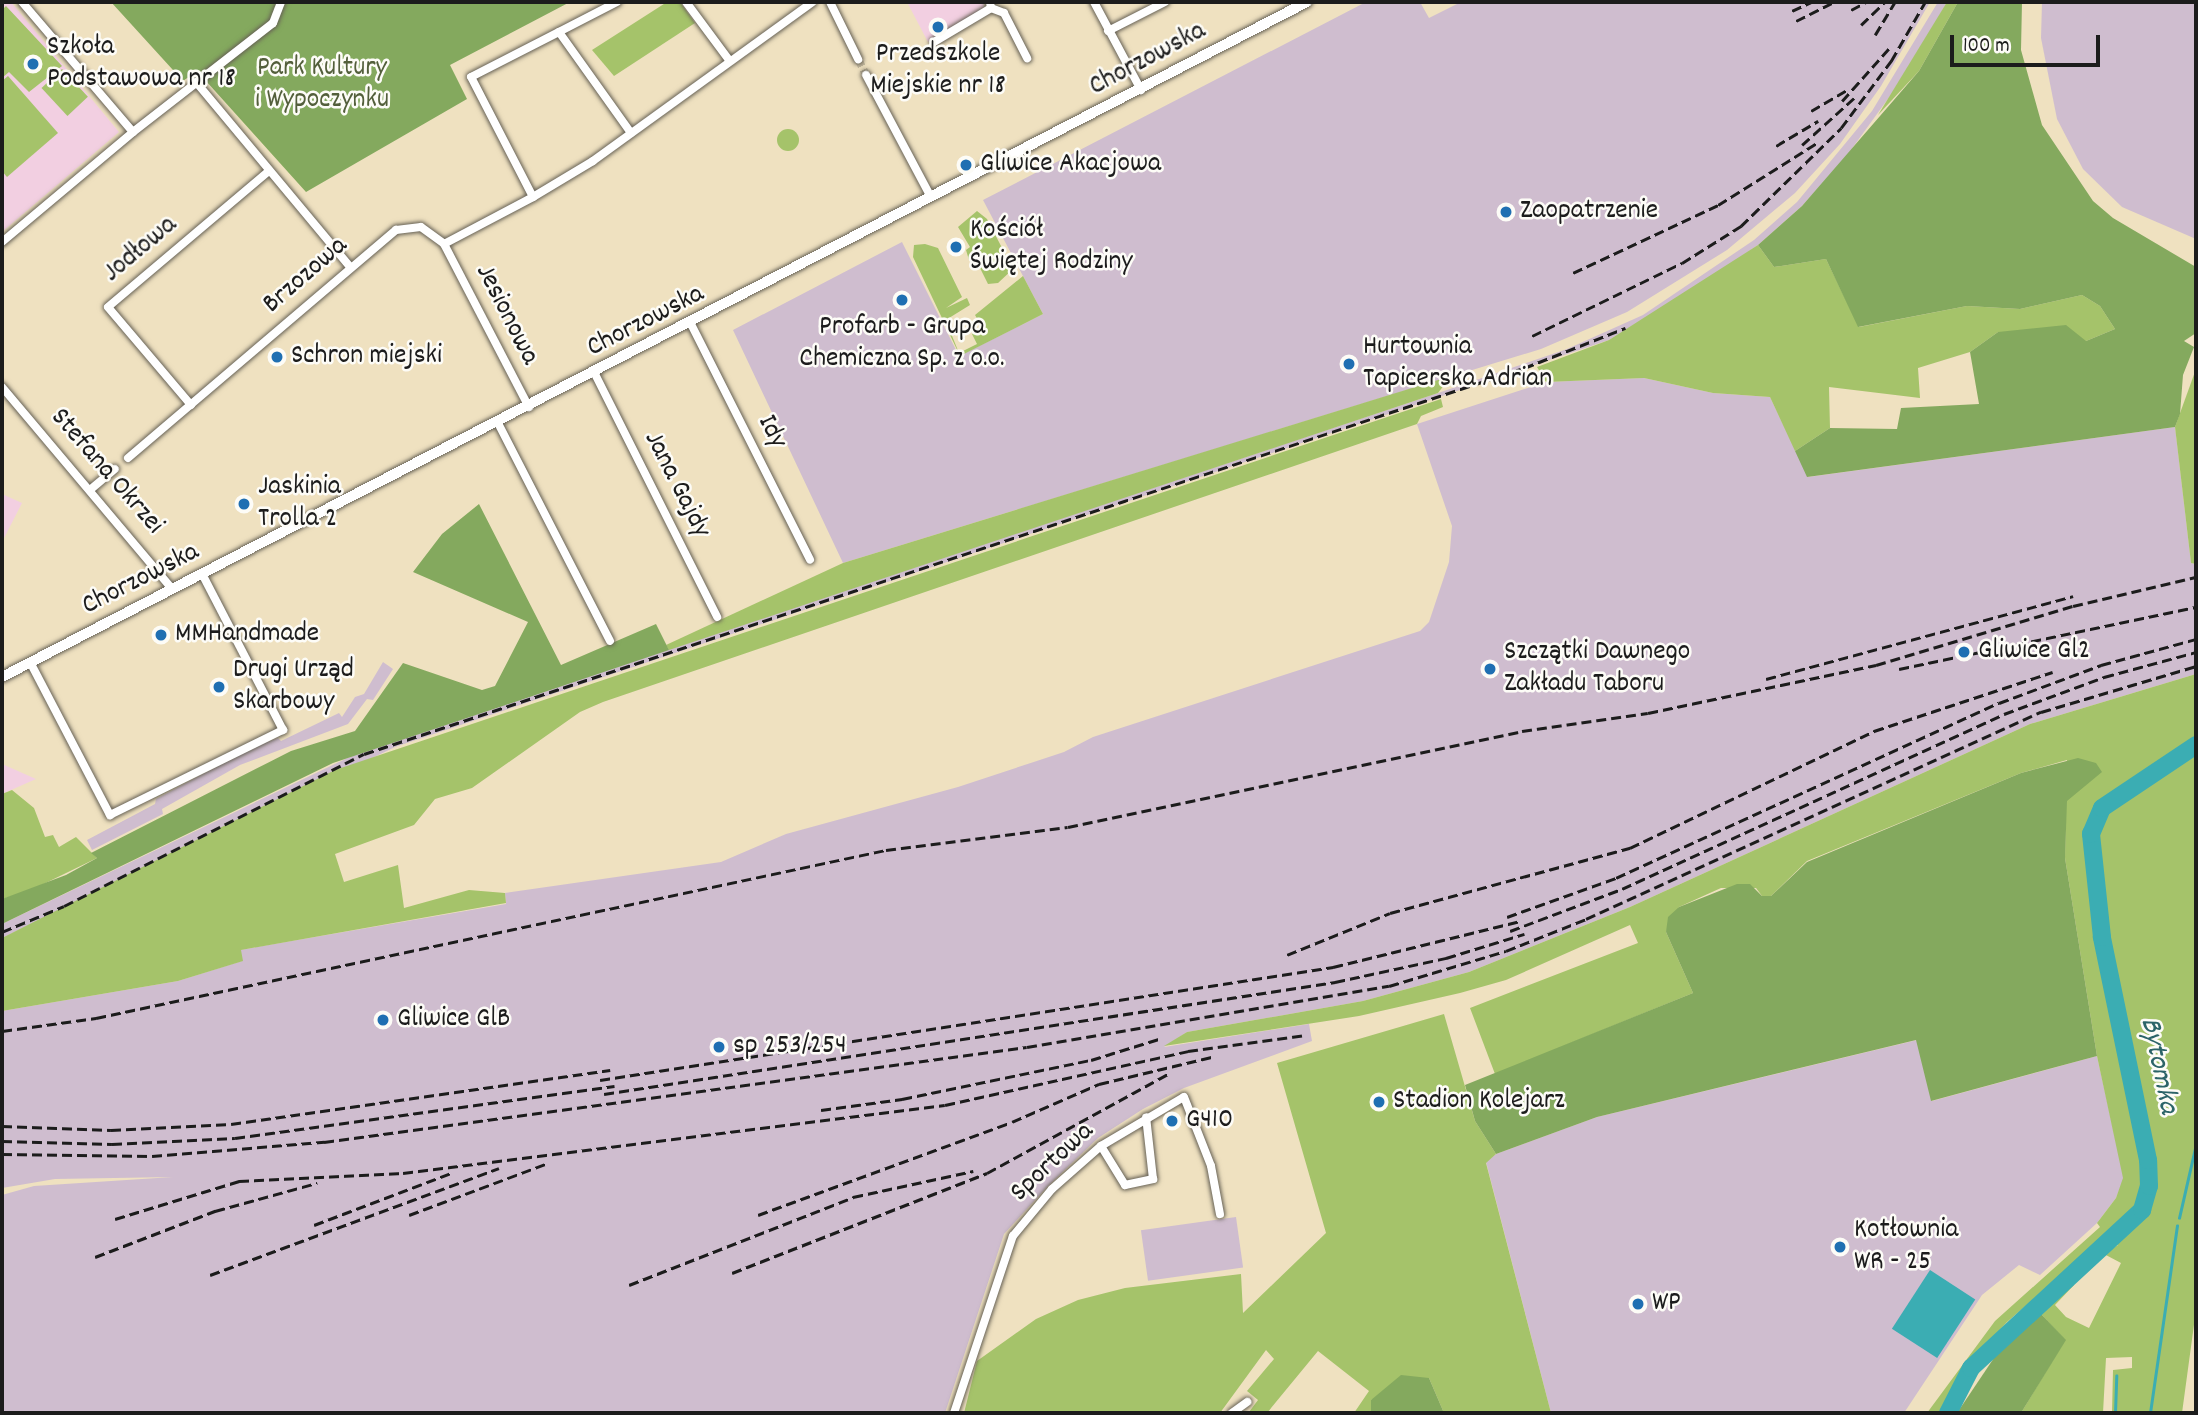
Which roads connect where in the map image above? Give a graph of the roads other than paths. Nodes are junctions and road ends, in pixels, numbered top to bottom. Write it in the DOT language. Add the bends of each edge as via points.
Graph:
graph roads {
  1 [pos="22,2"];
  2 [pos="281,2"];
  3 [pos="617,2"];
  4 [pos="686,2"];
  5 [pos="813,2"];
  6 [pos="830,2"];
  7 [pos="1094,2"];
  8 [pos="1166,2"];
  9 [pos="1305,2"];
  10 [pos="990,5"];
  11 [pos="1108,31"];
  12 [pos="559,32"];
  13 [pos="934,42"];
  14 [pos="1027,58"];
  15 [pos="858,59"];
  16 [pos="729,60"];
  17 [pos="866,75"];
  18 [pos="196,82"];
  19 [pos="1140,90"];
  20 [pos="132,132"];
  21 [pos="631,133"];
  22 [pos="269,171"];
  23 [pos="533,197"];
  24 [pos="931,197"];
  25 [pos="2,242"];
  26 [pos="444,244"];
  27 [pos="350,267"];
  28 [pos="691,324"];
  29 [pos="594,373"];
  30 [pos="2,387"];
  31 [pos="191,405"];
  32 [pos="529,407"];
  33 [pos="498,423"];
  34 [pos="128,458"];
  35 [pos="115,469"];
  36 [pos="91,489"];
  37 [pos="810,560"];
  38 [pos="202,574"];
  39 [pos="173,589"];
  40 [pos="717,617"];
  41 [pos="610,641"];
  42 [pos="30,662"];
  43 [pos="2,677"];
  44 [pos="1146,1117"];
  45 [pos="1101,1146"];
  46 [pos="1220,1214"];
  47 [pos="1247,1402"];
  48 [pos="954,1413"];
  49 [pos="1232,1413"];
  1 -- 20 [label="street"];
  2 -- 18 [label="street" via="273,23"];
  3 -- 12 [label="street"];
  4 -- 16 [label="street"];
  5 -- 16 [label="street"];
  6 -- 15 [label="street"];
  7 -- 11 [label="street"];
  8 -- 11 [label="street"];
  9 -- 19 [label="main road, Chorzowska"];
  10 -- 13 [label="street"];
  10 -- 14 [label="street" via="1004,13"];
  11 -- 19 [label="street"];
  12 -- 21 [label="street"];
  12 -- 23 [label="street" via="471,77"];
  16 -- 21 [label="street"];
  17 -- 24 [label="street"];
  18 -- 20 [label="street"];
  18 -- 22 [label="street"];
  19 -- 24 [label="main road, Chorzowska"];
  20 -- 25 [label="street"];
  21 -- 23 [label="street"];
  22 -- 27 [label="street"];
  22 -- 31 [label="street, Jodłowa" via="108,307"];
  23 -- 26 [label="street"];
  24 -- 28 [label="main road, Chorzowska"];
  26 -- 27 [label="street, Brzozowa" via="430,230 404,226"];
  26 -- 32 [label="street, Jesionowa"];
  27 -- 31 [label="street, Brzozowa"];
  28 -- 29 [label="main road, Chorzowska"];
  28 -- 37 [label="street, Idy"];
  29 -- 32 [label="main road, Chorzowska"];
  29 -- 40 [label="street, Jana Gajdy"];
  30 -- 36 [label="street, Stefana Okrzei"];
  31 -- 34 [label="street, Brzozowa"];
  32 -- 33 [label="main road, Chorzowska"];
  33 -- 38 [label="main road, Chorzowska"];
  33 -- 41 [label="street"];
  35 -- 36 [label="street"];
  36 -- 39 [label="street, Stefana Okrzei"];
  38 -- 39 [label="main road, Chorzowska"];
  38 -- 42 [label="street" via="283,730 110,815"];
  39 -- 42 [label="main road, Chorzowska"];
  42 -- 43 [label="main road, Chorzowska"];
  44 -- 45 [label="street, Sportowa"];
  44 -- 45 [label="street" via="1153,1179 1125,1185"];
  44 -- 46 [label="street, Sportowa" via="1184,1097 1211,1166"];
  45 -- 48 [label="street, Sportowa" via="1052,1189 1013,1236"];
  47 -- 49 [label="street"];
}
